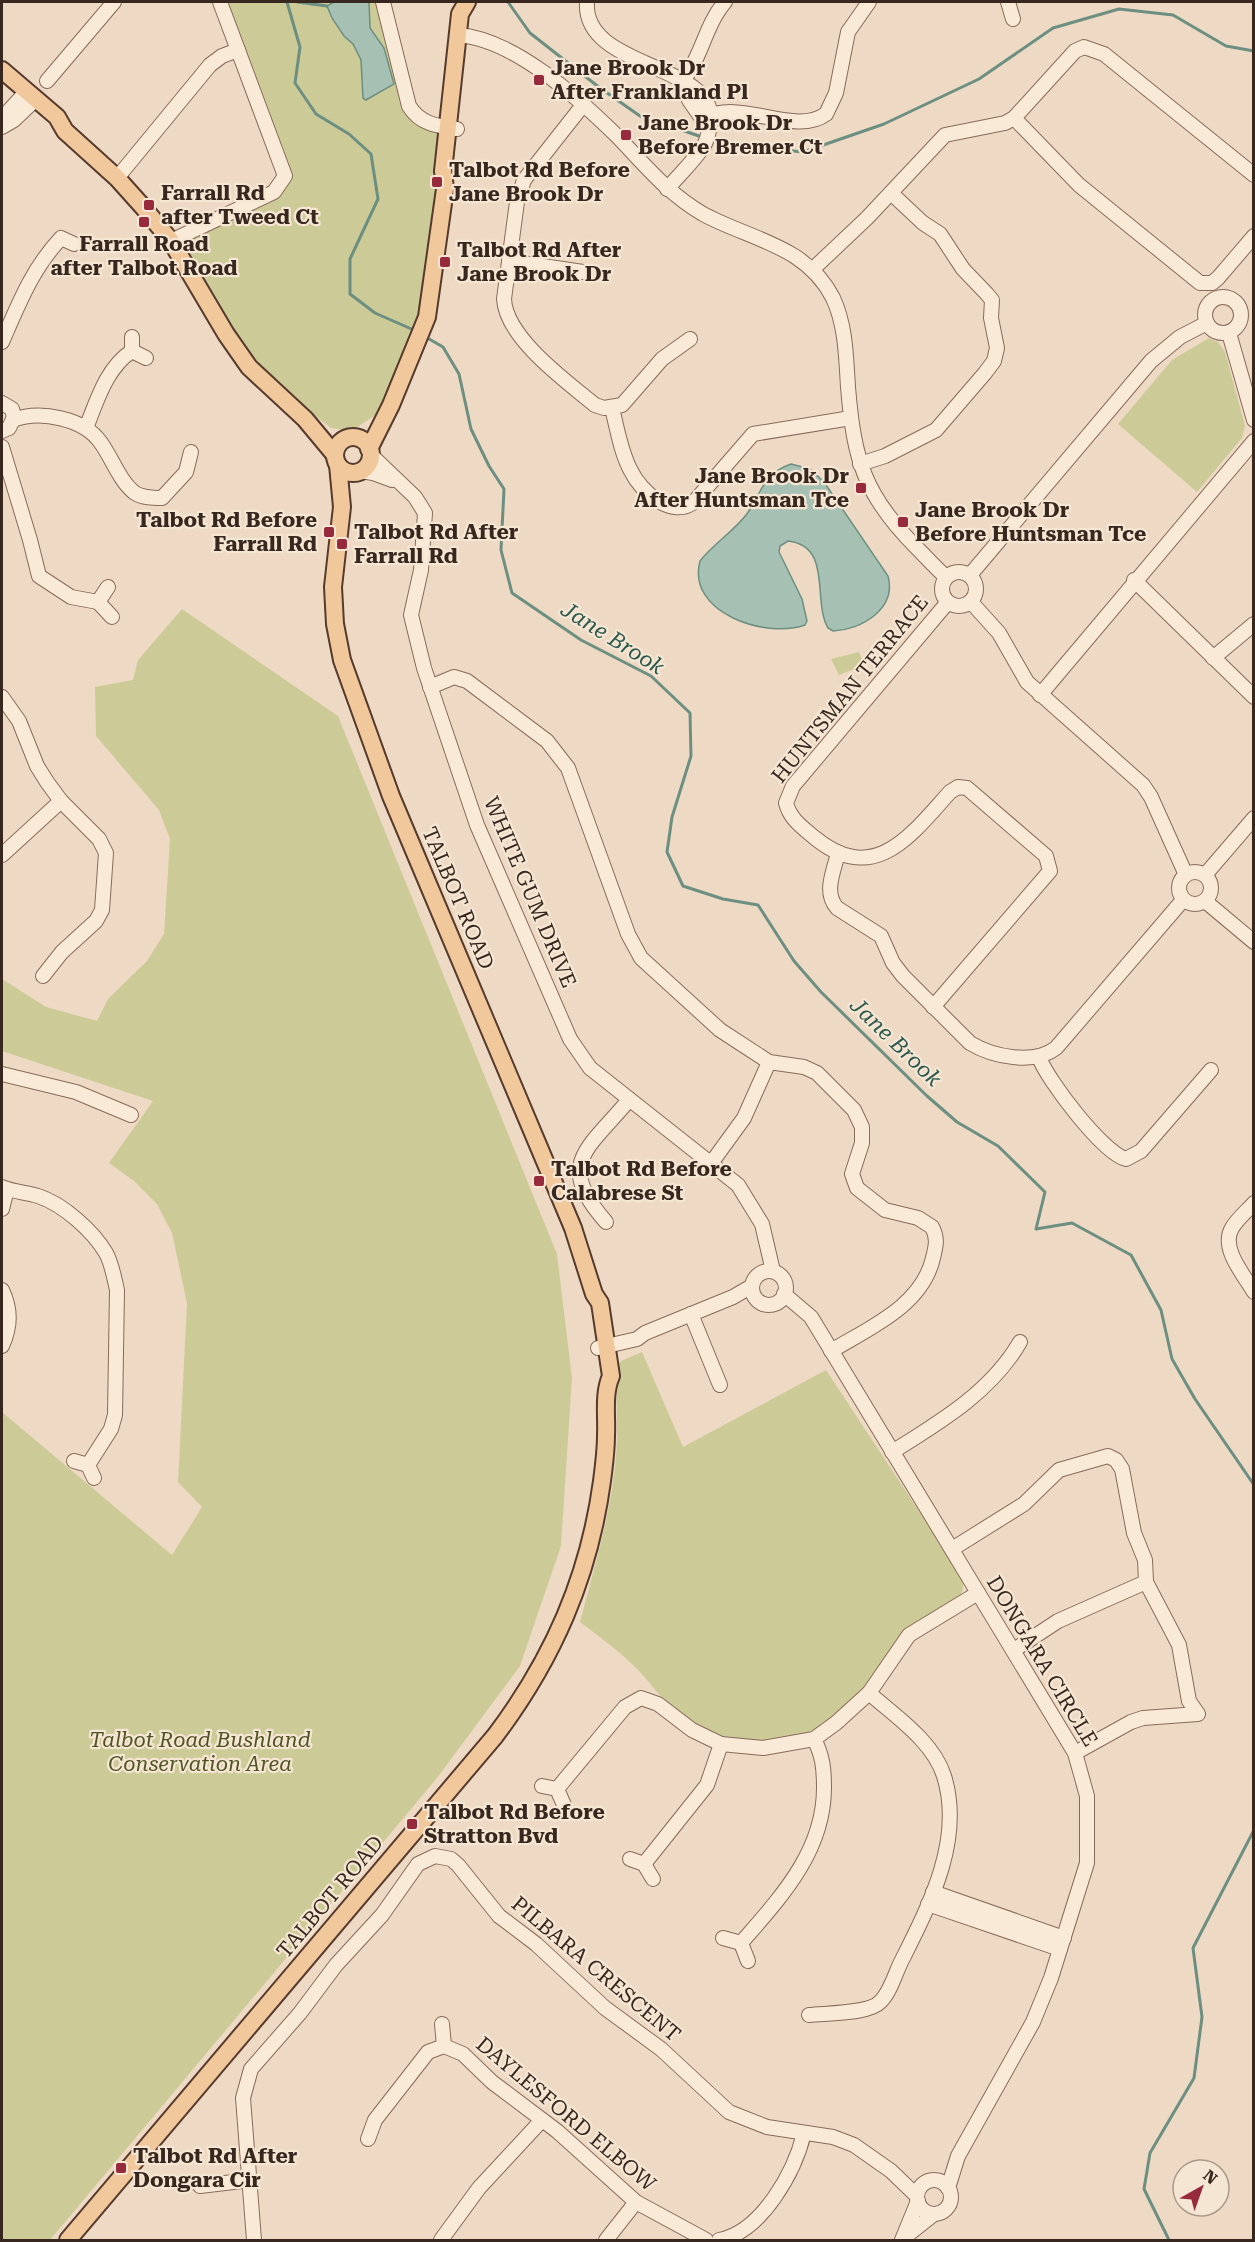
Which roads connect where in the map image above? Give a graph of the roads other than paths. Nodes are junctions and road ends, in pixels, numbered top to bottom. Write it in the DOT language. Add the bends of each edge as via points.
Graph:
graph roads {
  1 [pos="114,2"];
  2 [pos="220,2"];
  3 [pos="383,2"];
  4 [pos="467,2"];
  5 [pos="587,2"];
  6 [pos="725,2"];
  7 [pos="869,2"];
  8 [pos="1008,2"];
  9 [pos="1013,19"];
  10 [pos="461,40"];
  11 [pos="238,50"];
  12 [pos="2,70"];
  13 [pos="48,81"];
  14 [pos="682,82"];
  15 [pos="2,84"];
  16 [pos="27,99"];
  17 [pos="583,105"];
  18 [pos="1014,118"];
  19 [pos="708,121"];
  20 [pos="3,125"];
  21 [pos="452,128"];
  22 [pos="1254,175"];
  23 [pos="117,178"];
  24 [pos="667,189"];
  25 [pos="891,193"];
  26 [pos="61,223"];
  27 [pos="1254,236"];
  28 [pos="171,241"];
  29 [pos="509,261"];
  30 [pos="813,270"];
  31 [pos="583,272"];
  32 [pos="1247,312"];
  33 [pos="1207,323"];
  34 [pos="1229,333"];
  35 [pos="132,337"];
  36 [pos="690,339"];
  37 [pos="2,342"];
  38 [pos="132,351"];
  39 [pos="146,358"];
  40 [pos="2,403"];
  41 [pos="391,405"];
  42 [pos="612,408"];
  43 [pos="851,418"];
  44 [pos="306,419"];
  45 [pos="1254,420"];
  46 [pos="11,422"];
  47 [pos="86,428"];
  48 [pos="350,438"];
  49 [pos="1254,441"];
  50 [pos="2,447"];
  51 [pos="191,452"];
  52 [pos="370,452"];
  53 [pos="337,460"];
  54 [pos="860,464"];
  55 [pos="186,472"];
  56 [pos="357,472"];
  57 [pos="201,474"];
  58 [pos="397,482"];
  59 [pos="342,507"];
  60 [pos="970,575"];
  61 [pos="946,577"];
  62 [pos="1134,580"];
  63 [pos="108,587"];
  64 [pos="98,602"];
  65 [pos="948,602"];
  66 [pos="971,602"];
  67 [pos="112,617"];
  68 [pos="1254,624"];
  69 [pos="1214,658"];
  70 [pos="430,687"];
  71 [pos="1040,695"];
  72 [pos="1254,698"];
  73 [pos="4,705"];
  74 [pos="61,801"];
  75 [pos="1254,819"];
  76 [pos="838,852"];
  77 [pos="2,855"];
  78 [pos="1186,874"];
  79 [pos="1205,875"];
  80 [pos="1183,900"];
  81 [pos="1205,901"];
  82 [pos="1254,942"];
  83 [pos="44,976"];
  84 [pos="933,1007"];
  85 [pos="1039,1057"];
  86 [pos="769,1062"];
  87 [pos="1211,1070"];
  88 [pos="2,1074"];
  89 [pos="628,1101"];
  90 [pos="131,1115"];
  91 [pos="712,1162"];
  92 [pos="4,1188"];
  93 [pos="1254,1203"];
  94 [pos="2,1209"];
  95 [pos="606,1222"];
  96 [pos="767,1272"];
  97 [pos="2,1290"];
  98 [pos="752,1290"];
  99 [pos="1254,1292"];
  100 [pos="781,1298"];
  101 [pos="691,1314"];
  102 [pos="602,1342"];
  103 [pos="1020,1342"];
  104 [pos="2,1346"];
  105 [pos="831,1351"];
  106 [pos="720,1385"];
  107 [pos="892,1452"];
  108 [pos="94,1478"];
  109 [pos="952,1549"];
  110 [pos="1146,1582"];
  111 [pos="978,1593"];
  112 [pos="1014,1650"];
  113 [pos="868,1693"];
  114 [pos="814,1739"];
  115 [pos="722,1744"];
  116 [pos="1075,1753"];
  117 [pos="542,1786"];
  118 [pos="557,1789"];
  119 [pos="564,1804"];
  120 [pos="630,1859"];
  121 [pos="644,1864"];
  122 [pos="653,1879"];
  123 [pos="931,1898"];
  124 [pos="723,1938"];
  125 [pos="741,1943"];
  126 [pos="1062,1944"];
  127 [pos="748,1961"];
  128 [pos="810,2014"];
  129 [pos="442,2024"];
  130 [pos="444,2046"];
  131 [pos="542,2120"];
  132 [pos="804,2133"];
  133 [pos="368,2139"];
  134 [pos="958,2156"];
  135 [pos="891,2171"];
  136 [pos="250,2180"];
  137 [pos="930,2181"];
  138 [pos="200,2186"];
  139 [pos="948,2188"];
  140 [pos="918,2198"];
  141 [pos="636,2202"];
  142 [pos="934,2214"];
  143 [pos="903,2239"];
  144 [pos="72,2240"];
  145 [pos="254,2241"];
  146 [pos="441,2241"];
  147 [pos="606,2241"];
  148 [pos="706,2241"];
  149 [pos="719,2241"];
  1 -- 13 [label="street"];
  2 -- 11 [label="street"];
  3 -- 21 [label="street" via="409,106 420,119"];
  4 -- 10 [label="main road" via="460,14"];
  5 -- 14 [label="street" via="591,22 608,43"];
  6 -- 14 [label="street"];
  7 -- 19 [label="street" via="848,32 834,102 826,114 806,122 741,112"];
  8 -- 9 [label="street"];
  10 -- 17 [label="street" via="507,56 513,54"];
  10 -- 21 [label="main road"];
  11 -- 23 [label="street" via="210,65"];
  11 -- 28 [label="street" via="284,170 283,182 274,192"];
  12 -- 16 [label="main road"];
  14 -- 19 [label="street" via="700,93"];
  15 -- 16 [label="main road"];
  16 -- 20 [label="street" via="14,120"];
  16 -- 23 [label="main road" via="57,117 65,131"];
  17 -- 24 [label="street"];
  17 -- 29 [label="street" via="524,180"];
  18 -- 22 [label="street" via="1075,51 1093,48"];
  18 -- 25 [label="street" via="945,135"];
  18 -- 27 [label="street" via="1079,186 1200,283 1212,283 1218,278"];
  19 -- 24 [label="street" via="703,147"];
  21 -- 41 [label="main road" via="451,175 445,189 434,285 421,335"];
  23 -- 28 [label="main road"];
  24 -- 30 [label="street" via="703,214 783,247"];
  25 -- 30 [label="street"];
  25 -- 54 [label="street" via="940,234 963,269 992,300 991,318 998,348 986,373 936,430"];
  26 -- 37 [label="street" via="68,241 30,277"];
  28 -- 44 [label="main road" via="249,366"];
  29 -- 31 [label="street"];
  29 -- 42 [label="street" via="504,299 510,323 542,359 595,405"];
  30 -- 43 [label="street" via="833,298 844,330"];
  32 -- 33 [label="street" via="1234,301 1219,297 1207,307"];
  32 -- 34 [label="street"];
  33 -- 34 [label="street" via="1218,332"];
  33 -- 60 [label="street" via="1150,362"];
  34 -- 45 [label="street"];
  35 -- 38 [label="street"];
  36 -- 42 [label="street" via="662,358 628,399"];
  38 -- 39 [label="street"];
  38 -- 47 [label="street" via="116,365 104,384"];
  40 -- 46 [label="street"];
  41 -- 48 [label="main road" via="367,430"];
  41 -- 52 [label="main road"];
  42 -- 43 [label="street" via="632,474 665,506 674,509 694,502 753,434"];
  43 -- 54 [label="street"];
  44 -- 48 [label="main road"];
  44 -- 53 [label="main road"];
  46 -- 47 [label="street" via="52,417"];
  46 -- 50 [label="street"];
  47 -- 55 [label="street" via="100,441 128,486 142,496 162,498"];
  48 -- 52 [label="main road" via="363,441"];
  48 -- 53 [label="main road" via="338,445"];
  49 -- 62 [label="street"];
  50 -- 64 [label="street" via="39,576 71,597"];
  51 -- 55 [label="street"];
  52 -- 56 [label="main road" via="368,464"];
  52 -- 58 [label="street, WHITE GUM DRIVE"];
  53 -- 56 [label="main road" via="345,471"];
  53 -- 59 [label="main road, TALBOT ROAD"];
  54 -- 61 [label="street" via="885,514"];
  55 -- 57 [label="street"];
  56 -- 58 [label="street, WHITE GUM DRIVE"];
  56 -- 59 [label="main road, TALBOT ROAD"];
  58 -- 70 [label="street, WHITE GUM DRIVE" via="415,497 425,513 421,570 411,615"];
  59 -- 102 [label="main road, TALBOT ROAD" via="333,587 335,624 346,671 391,796 573,1228 594,1294 590,1304"];
  60 -- 61 [label="street" via="961,571"];
  60 -- 66 [label="street" via="976,585"];
  61 -- 65 [label="street" via="942,587"];
  62 -- 69 [label="street"];
  62 -- 71 [label="street"];
  63 -- 64 [label="street"];
  64 -- 67 [label="street"];
  65 -- 66 [label="street" via="962,606"];
  65 -- 76 [label="street, HUNTSMAN TERRACE" via="793,786 786,803 795,821"];
  66 -- 71 [label="street" via="994,627 1020,674"];
  68 -- 69 [label="street"];
  69 -- 72 [label="street"];
  70 -- 86 [label="street" via="454,677 467,681 554,747 568,768 628,933 641,958 720,1030"];
  70 -- 89 [label="street, WHITE GUM DRIVE" via="477,825 570,1039 590,1068"];
  71 -- 78 [label="street" via="1143,785"];
  73 -- 74 [label="street" via="30,742 37,766"];
  74 -- 77 [label="street"];
  74 -- 83 [label="street" via="99,839 106,853 102,910"];
  75 -- 79 [label="street"];
  76 -- 84 [label="street" via="829,889 832,902 881,936 897,969"];
  76 -- 84 [label="street" via="860,857 900,845 958,787 967,788 1046,856 1050,871"];
  78 -- 79 [label="street"];
  78 -- 80 [label="street" via="1179,886"];
  79 -- 81 [label="street" via="1211,888"];
  80 -- 81 [label="street" via="1192,904"];
  80 -- 85 [label="street" via="1056,1048"];
  81 -- 82 [label="street"];
  84 -- 85 [label="street" via="976,1047 1025,1058"];
  85 -- 87 [label="street" via="1050,1081 1102,1142 1126,1159 1141,1151"];
  86 -- 91 [label="street" via="744,1118"];
  86 -- 105 [label="street" via="812,1070 854,1110 864,1135 852,1174 857,1188 885,1210 926,1221 936,1234 932,1264 910,1298 891,1315"];
  88 -- 90 [label="street" via="86,1095"];
  89 -- 91 [label="street, WHITE GUM DRIVE"];
  89 -- 95 [label="street" via="578,1167 588,1200"];
  91 -- 96 [label="street, WHITE GUM DRIVE" via="738,1185 762,1224 769,1251"];
  92 -- 94 [label="street"];
  92 -- 108 [label="street" via="58,1206 93,1237 106,1253 113,1271 117,1290 115,1415 104,1442 81,1463"];
  93 -- 99 [label="street" via="1231,1229 1229,1242 1232,1255"];
  96 -- 98 [label="street"];
  96 -- 100 [label="street, WHITE GUM DRIVE" via="784,1280"];
  97 -- 104 [label="street" via="10,1312"];
  98 -- 100 [label="street" via="765,1305"];
  98 -- 101 [label="street"];
  100 -- 105 [label="street, DONGARA CIRCLE" via="806,1311"];
  101 -- 102 [label="street" via="645,1333"];
  101 -- 106 [label="street"];
  102 -- 144 [label="main road, TALBOT ROAD" via="605,1455 596,1521 568,1610 539,1673 495,1736"];
  103 -- 107 [label="street" via="1002,1370 963,1405"];
  105 -- 107 [label="street, DONGARA CIRCLE"];
  107 -- 109 [label="street, DONGARA CIRCLE"];
  109 -- 110 [label="street" via="1024,1504 1059,1470 1108,1456 1122,1469 1134,1533 1145,1560"];
  109 -- 111 [label="street, DONGARA CIRCLE"];
  110 -- 112 [label="street" via="1058,1622"];
  110 -- 116 [label="street" via="1179,1646 1189,1701 1198,1714 1143,1718"];
  111 -- 112 [label="street, DONGARA CIRCLE"];
  111 -- 113 [label="street" via="909,1635"];
  112 -- 116 [label="street, DONGARA CIRCLE"];
  113 -- 114 [label="street"];
  113 -- 123 [label="street" via="924,1743 944,1775 950,1833"];
  114 -- 115 [label="street" via="763,1748"];
  114 -- 125 [label="street" via="821,1752 824,1781 816,1833 789,1887"];
  115 -- 118 [label="street" via="692,1730 658,1704 641,1698 625,1707"];
  115 -- 121 [label="street" via="707,1785"];
  116 -- 126 [label="street, DONGARA CIRCLE" via="1087,1796 1089,1839 1087,1863"];
  117 -- 118 [label="street"];
  118 -- 119 [label="street"];
  120 -- 121 [label="street"];
  121 -- 122 [label="street"];
  123 -- 126 [label="street"];
  123 -- 128 [label="street" via="880,2002 866,2009"];
  124 -- 125 [label="street"];
  125 -- 127 [label="street"];
  126 -- 134 [label="street, DONGARA CIRCLE" via="1033,2022"];
  129 -- 130 [label="street"];
  130 -- 131 [label="street, DAYLESFORD ELBOW" via="463,2054"];
  130 -- 133 [label="street, DAYLESFORD ELBOW" via="428,2052 375,2120"];
  131 -- 141 [label="street, DAYLESFORD ELBOW"];
  131 -- 146 [label="street" via="479,2188"];
  132 -- 135 [label="street, PILBARA CRESCENT" via="854,2145"];
  132 -- 136 [label="street, PILBARA CRESCENT" via="767,2127 729,2112 661,2049 605,2008 536,1944 499,1916 458,1865 435,1856 418,1864 382,1916 336,1965 295,2020 251,2069 243,2098"];
  132 -- 149 [label="street" via="793,2169 773,2199 750,2223"];
  134 -- 137 [label="street, DONGARA CIRCLE"];
  134 -- 139 [label="street, DONGARA CIRCLE"];
  135 -- 137 [label="street, PILBARA CRESCENT"];
  135 -- 140 [label="street, PILBARA CRESCENT"];
  136 -- 138 [label="street"];
  136 -- 145 [label="street, PILBARA CRESCENT"];
  137 -- 139 [label="street" via="939,2181"];
  137 -- 140 [label="street" via="920,2188"];
  139 -- 142 [label="street" via="950,2204 943,2212"];
  140 -- 142 [label="street" via="925,2212"];
  140 -- 143 [label="street"];
  141 -- 147 [label="street"];
  141 -- 148 [label="street, DAYLESFORD ELBOW"];
  142 -- 143 [label="street"];
}
